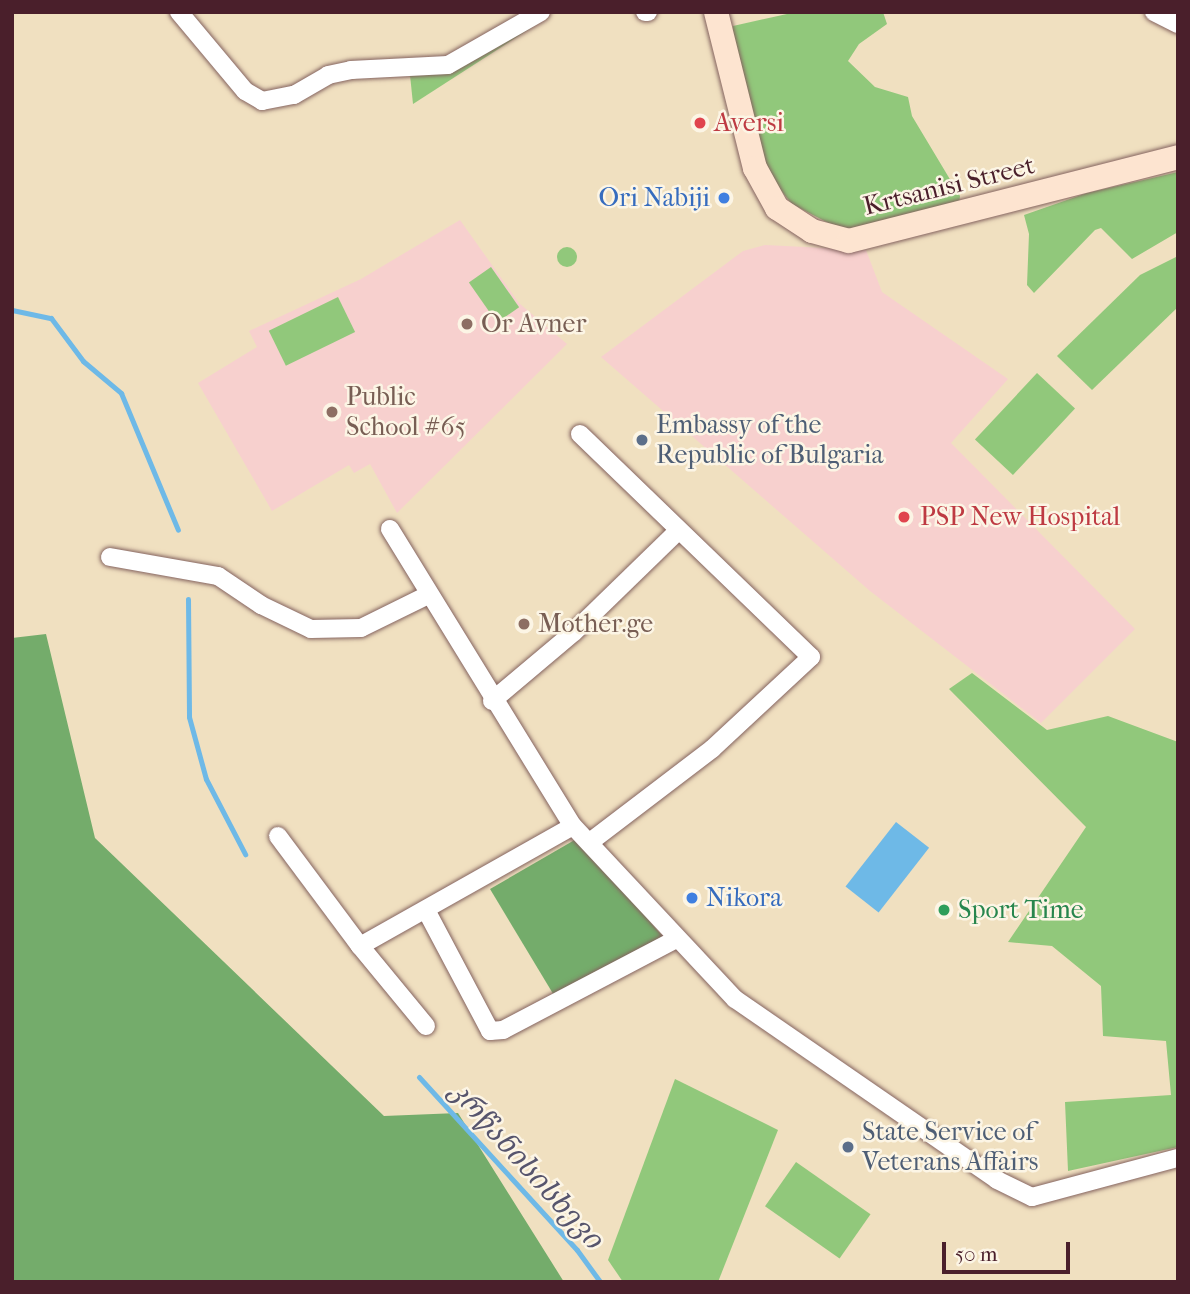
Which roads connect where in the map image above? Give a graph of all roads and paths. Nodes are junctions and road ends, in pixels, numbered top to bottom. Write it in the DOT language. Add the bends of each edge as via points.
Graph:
graph roads {
  1 [pos="179,12"];
  2 [pos="541,12"];
  3 [pos="716,12"];
  4 [pos="1154,12"];
  5 [pos="1178,24"];
  6 [pos="1178,157"];
  7 [pos="580,434"];
  8 [pos="390,529"];
  9 [pos="679,530"];
  10 [pos="110,557"];
  11 [pos="428,595"];
  12 [pos="492,701"];
  13 [pos="573,826"];
  14 [pos="278,836"];
  15 [pos="590,842"];
  16 [pos="426,910"];
  17 [pos="676,939"];
  18 [pos="360,946"];
  19 [pos="426,1026"];
  20 [pos="1178,1158"];
  1 -- 2 [label="street" via="245,90 262,101 294,95 328,75 351,70 448,65"];
  3 -- 6 [label="street, Krtsanisi Street" via="739,115 761,180 777,208 812,231 849,242"];
  4 -- 5 [label="street"];
  7 -- 9 [label="street"];
  8 -- 11 [label="street"];
  9 -- 12 [label="street" via="574,632"];
  9 -- 15 [label="street" via="811,657 712,749"];
  10 -- 11 [label="street" via="218,576 261,605 312,629 361,628"];
  11 -- 12 [label="street"];
  12 -- 13 [label="street"];
  13 -- 15 [label="street"];
  13 -- 16 [label="street"];
  14 -- 18 [label="street"];
  15 -- 17 [label="street"];
  16 -- 17 [label="street" via="490,1031 503,1030"];
  16 -- 18 [label="street"];
  17 -- 20 [label="street" via="735,999 997,1180 1032,1197"];
  18 -- 19 [label="street"];
}
